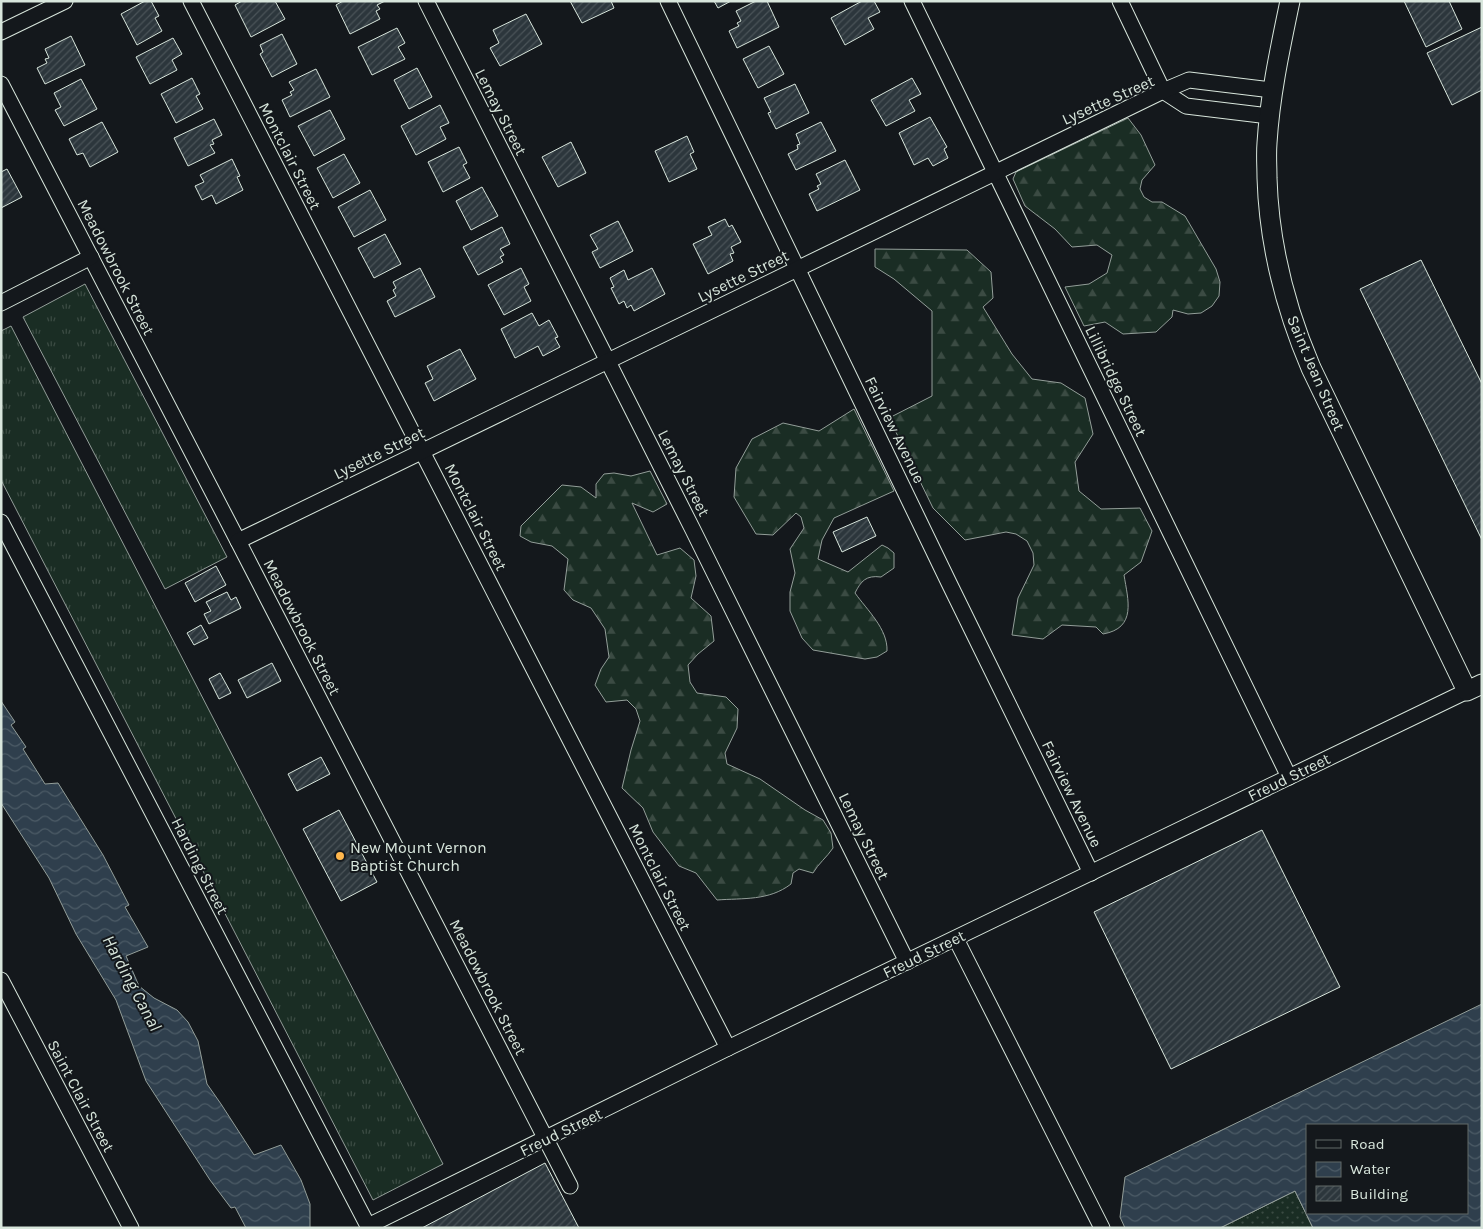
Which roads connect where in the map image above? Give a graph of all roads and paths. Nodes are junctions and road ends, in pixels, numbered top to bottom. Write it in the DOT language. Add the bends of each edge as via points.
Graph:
graph roads {
  1 [pos="65,1"];
  2 [pos="191,1"];
  3 [pos="426,1"];
  4 [pos="668,1"];
  5 [pos="912,1"];
  6 [pos="1120,1"];
  7 [pos="1290,1"];
  8 [pos="1,32"];
  9 [pos="1,84"];
  10 [pos="1272,90"];
  11 [pos="1163,91"];
  12 [pos="1269,116"];
  13 [pos="996,171"];
  14 [pos="91,257"];
  15 [pos="798,268"];
  16 [pos="1,304"];
  17 [pos="607,361"];
  18 [pos="423,451"];
  19 [pos="1,522"];
  20 [pos="238,541"];
  21 [pos="1474,687"];
  22 [pos="1289,777"];
  23 [pos="1091,873"];
  24 [pos="956,939"];
  25 [pos="907,962"];
  26 [pos="1,980"];
  27 [pos="728,1048"];
  28 [pos="546,1139"];
  29 [pos="570,1186"];
  30 [pos="368,1226"];
  31 [pos="131,1228"];
  32 [pos="1102,1228"];
  1 -- 8 [label="street"];
  2 -- 18 [label="street, Montclair Street"];
  3 -- 17 [label="street, Lemay Street"];
  4 -- 15 [label="street, Fairview Avenue"];
  5 -- 13 [label="street, Lillibridge Street"];
  6 -- 11 [label="street"];
  7 -- 10 [label="street, Saint Jean Street"];
  9 -- 14 [label="street, Meadowbrook Street"];
  10 -- 11 [label="street" via="1188,80"];
  10 -- 12 [label="street, Saint Jean Street"];
  11 -- 12 [label="street, Lysette Street" via="1186,106"];
  11 -- 13 [label="street, Lysette Street"];
  12 -- 21 [label="street, Saint Jean Street" via="1266,146 1273,247 1299,340 1336,422"];
  13 -- 15 [label="street, Lysette Street"];
  13 -- 22 [label="street, Lillibridge Street"];
  14 -- 16 [label="street"];
  14 -- 20 [label="street, Meadowbrook Street"];
  15 -- 17 [label="street, Lysette Street"];
  15 -- 23 [label="street, Fairview Avenue"];
  17 -- 18 [label="street, Lysette Street"];
  17 -- 25 [label="street, Lemay Street"];
  18 -- 20 [label="street, Lysette Street"];
  18 -- 27 [label="street, Montclair Street"];
  19 -- 30 [label="street, Harding Street"];
  20 -- 28 [label="street, Meadowbrook Street"];
  21 -- 22 [label="street, Freud Street"];
  22 -- 23 [label="street, Freud Street"];
  23 -- 24 [label="street, Freud Street"];
  24 -- 25 [label="street, Freud Street"];
  24 -- 32 [label="street"];
  25 -- 27 [label="street, Freud Street"];
  26 -- 31 [label="street, Saint Clair Street"];
  27 -- 28 [label="street, Freud Street"];
  28 -- 29 [label="street, Meadowbrook Street"];
  28 -- 30 [label="street, Freud Street"];
}
